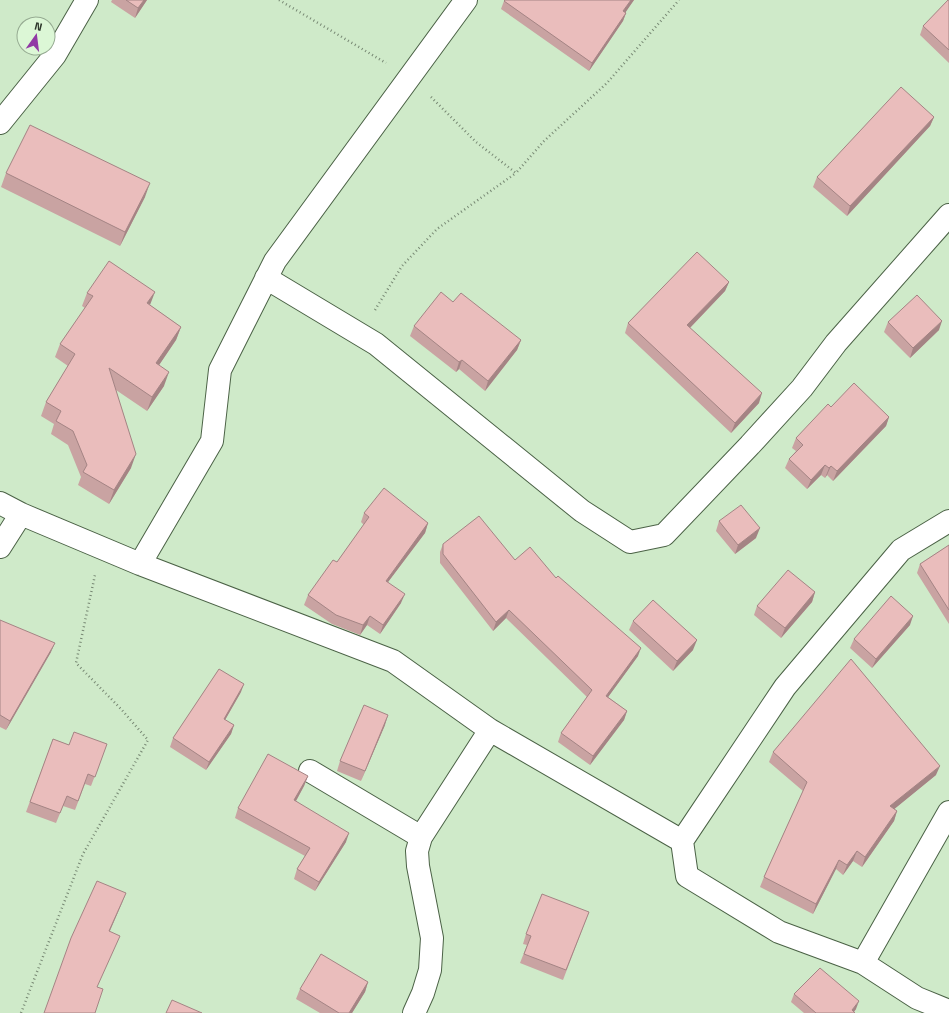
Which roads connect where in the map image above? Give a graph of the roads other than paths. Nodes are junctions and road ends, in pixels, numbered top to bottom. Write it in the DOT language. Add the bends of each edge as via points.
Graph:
graph roads {
  1 [pos="87,0"];
  2 [pos="466,0"];
  3 [pos="0,123"];
  4 [pos="949,215"];
  5 [pos="266,278"];
  6 [pos="0,503"];
  7 [pos="21,514"];
  8 [pos="949,521"];
  9 [pos="0,547"];
  10 [pos="140,564"];
  11 [pos="490,730"];
  12 [pos="310,771"];
  13 [pos="948,812"];
  14 [pos="421,836"];
  15 [pos="682,841"];
  16 [pos="863,963"];
  17 [pos="949,1011"];
  18 [pos="414,1013"];
  1 -- 3 [label="street" via="55,55"];
  2 -- 5 [label="street" via="275,261"];
  4 -- 5 [label="street" via="836,343 802,388 664,535 630,542 582,512 376,344"];
  5 -- 10 [label="street" via="220,370 212,442"];
  6 -- 7 [label="street"];
  7 -- 9 [label="street"];
  7 -- 10 [label="street"];
  8 -- 15 [label="street" via="901,550 785,687"];
  10 -- 11 [label="street" via="393,661"];
  11 -- 14 [label="street"];
  11 -- 15 [label="street"];
  12 -- 14 [label="street"];
  13 -- 16 [label="street"];
  14 -- 18 [label="street" via="417,851 418,866 432,938 430,970"];
  15 -- 16 [label="street" via="687,876 778,932"];
  16 -- 17 [label="street" via="917,998"];
}
